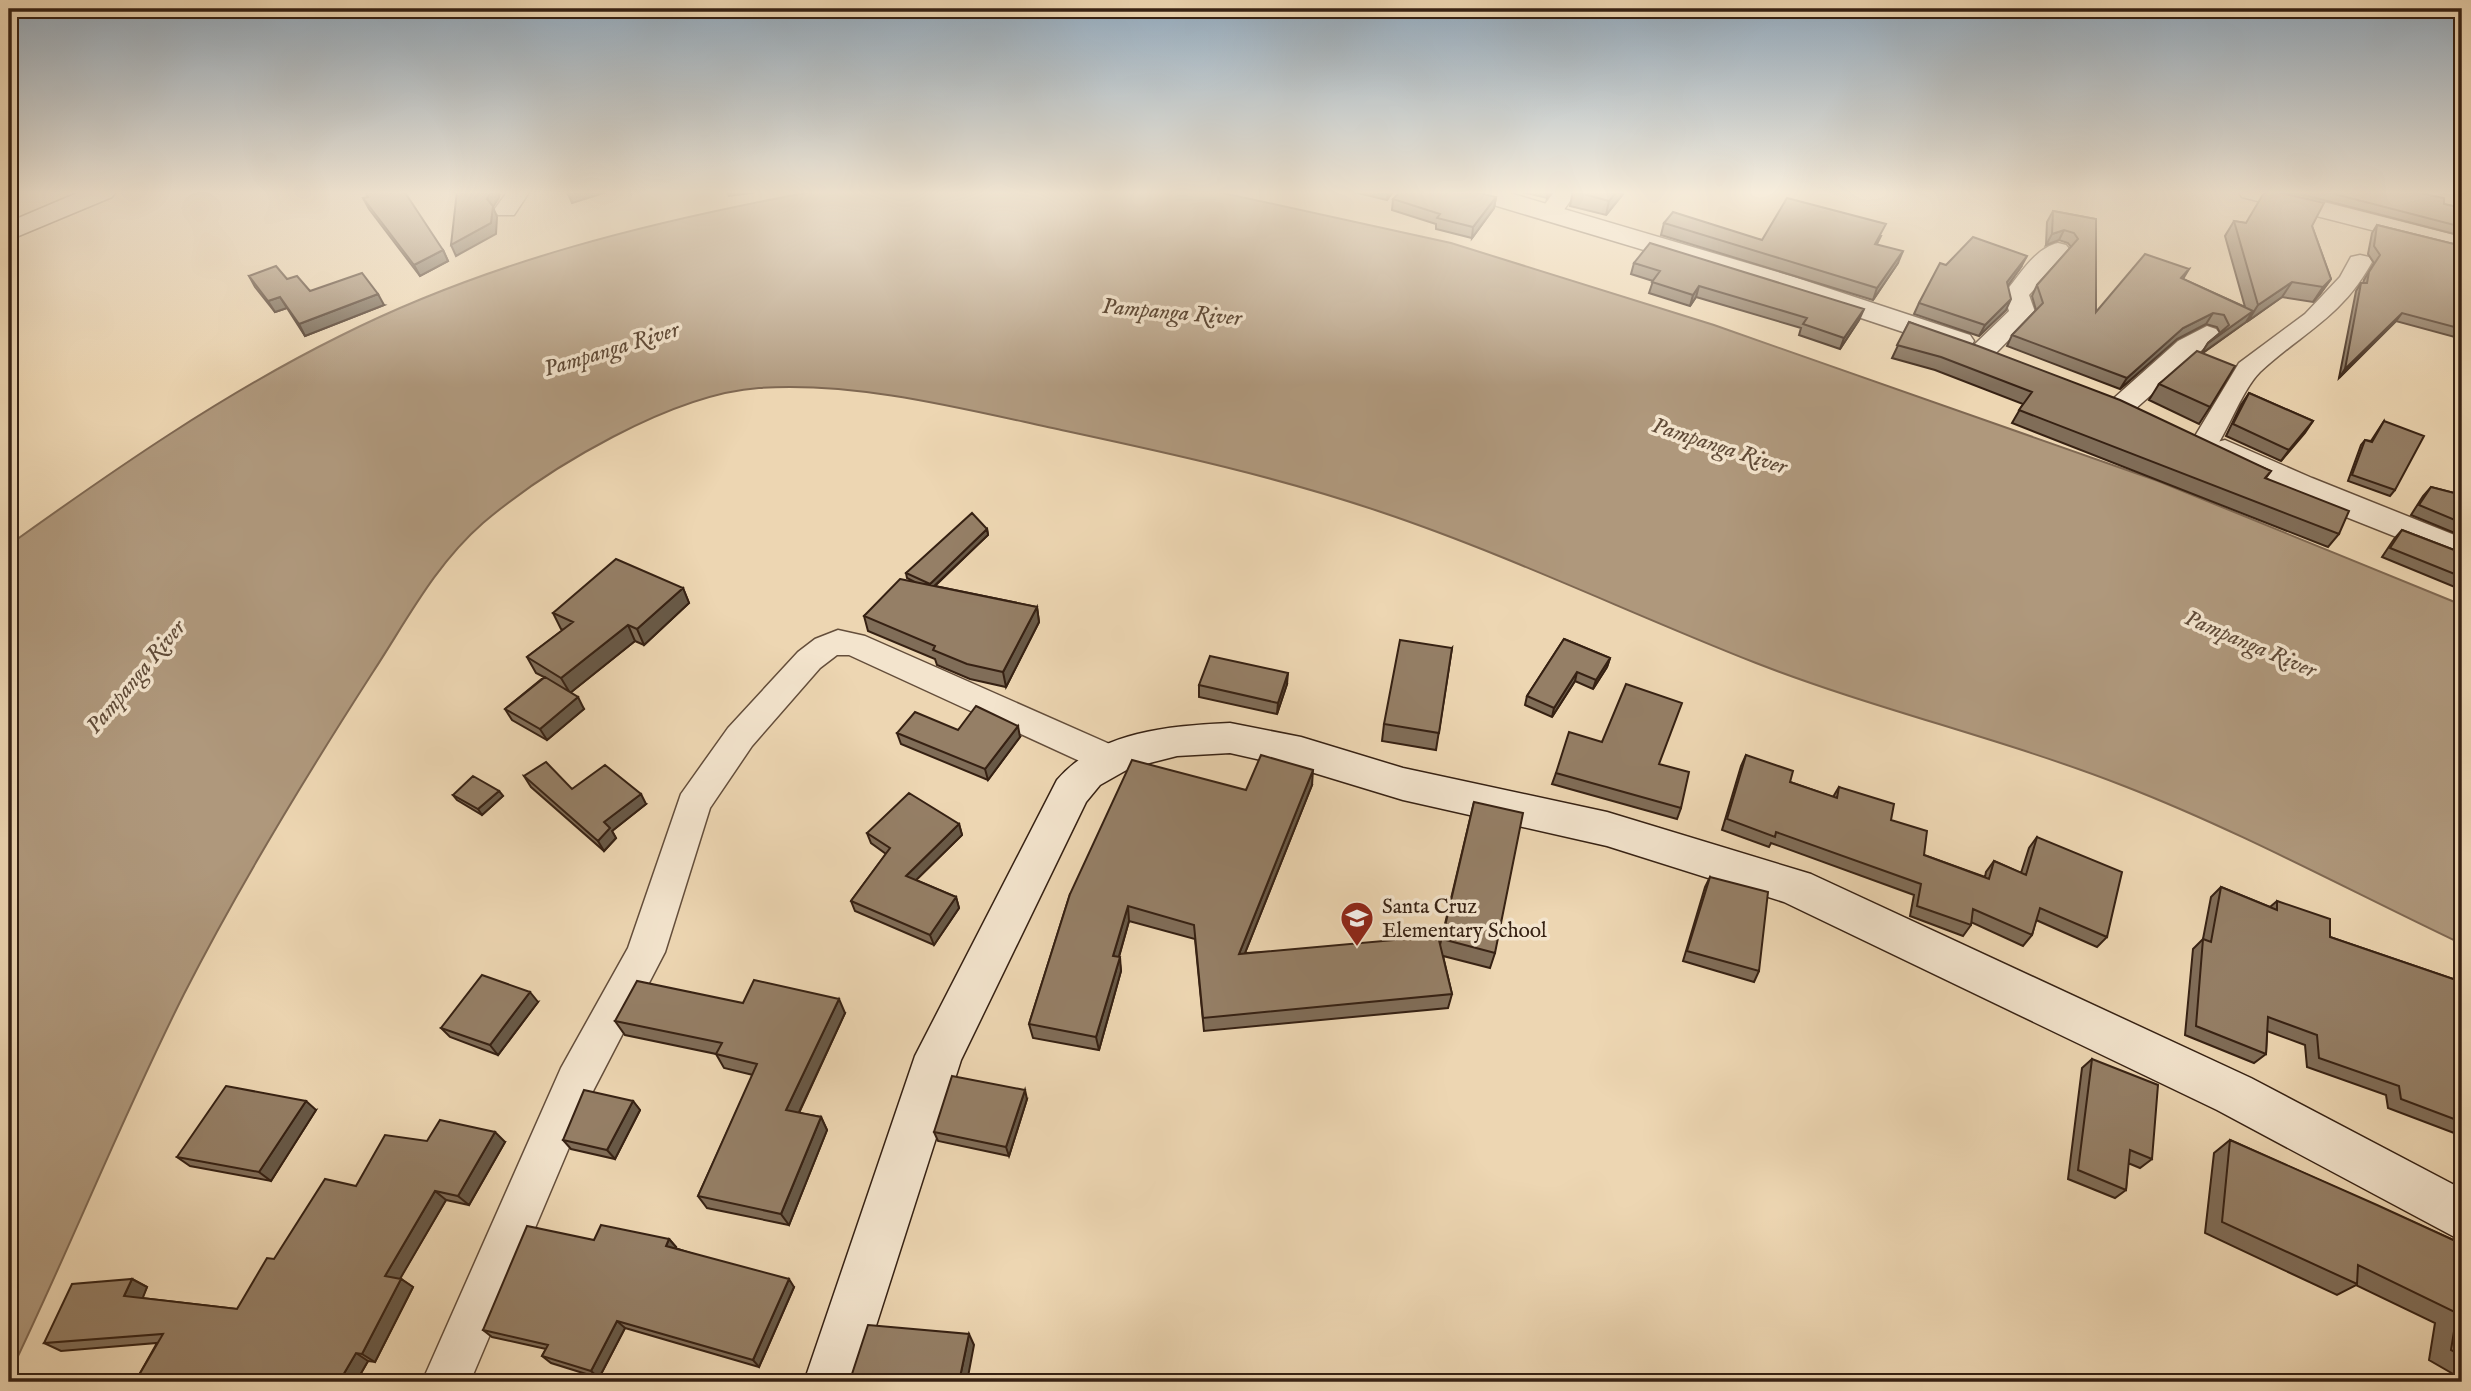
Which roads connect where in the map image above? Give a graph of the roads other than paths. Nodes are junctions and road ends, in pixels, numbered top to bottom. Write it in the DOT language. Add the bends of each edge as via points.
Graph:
graph roads {
  1 [pos="1714,256"];
  2 [pos="2051,256"];
  3 [pos="2360,262"];
  4 [pos="2207,334"];
  5 [pos="1984,350"];
  6 [pos="2018,363"];
  7 [pos="2124,404"];
  8 [pos="2195,436"];
  9 [pos="2462,551"];
  10 [pos="1109,759"];
  11 [pos="2462,1216"];
  12 [pos="446,1382"];
  13 [pos="831,1382"];
  1 -- 5 [label="main road"];
  2 -- 5 [label="street" via="2016,295 2022,312"];
  3 -- 8 [label="street" via="2350,280 2314,319 2248,369"];
  4 -- 7 [label="street"];
  5 -- 6 [label="main road"];
  8 -- 9 [label="main road" via="2300,486"];
  10 -- 11 [label="main road" via="1177,741 1230,738 1301,753 1403,784 1607,829 1796,887 2234,1094"];
  10 -- 12 [label="street" via="854,644 838,642 809,660 740,737 694,804 646,952 576,1082"];
  10 -- 13 [label="main road" via="1086,774 1071,792 939,1056"];
}
